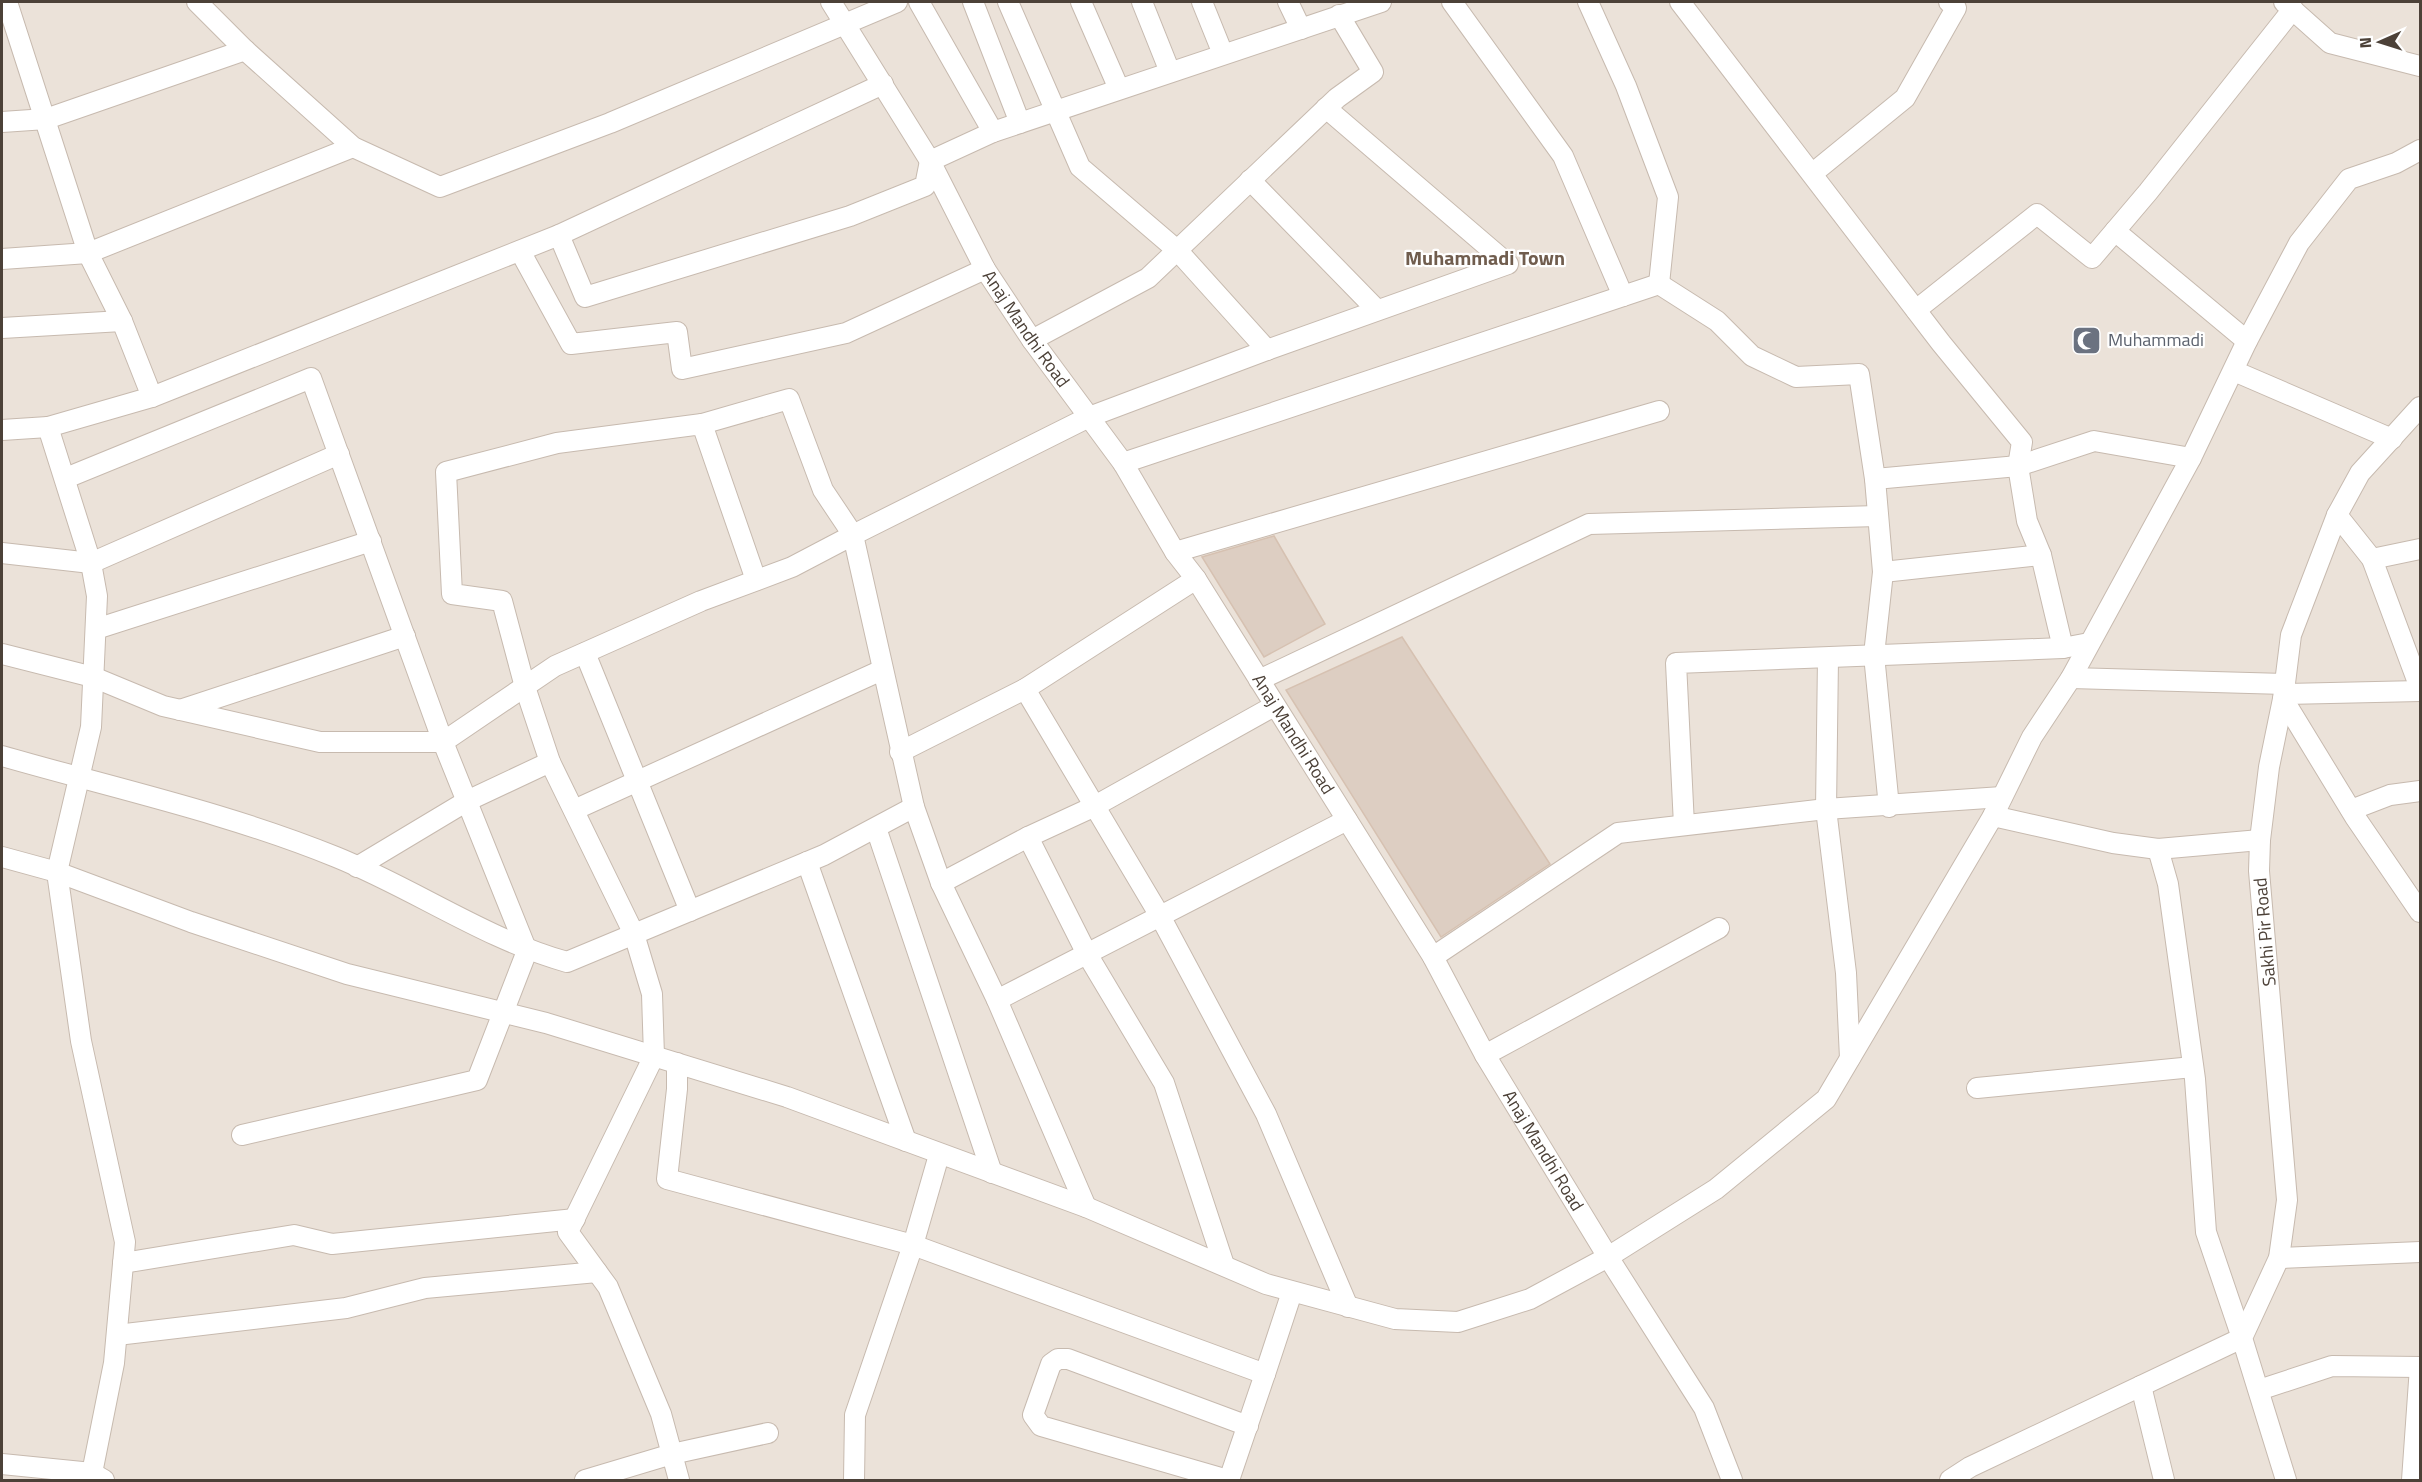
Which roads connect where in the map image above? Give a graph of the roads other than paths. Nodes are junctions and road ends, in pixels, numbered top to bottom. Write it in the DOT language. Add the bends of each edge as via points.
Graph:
graph roads {
  1 [pos="7,2"];
  2 [pos="197,2"];
  3 [pos="831,2"];
  4 [pos="897,2"];
  5 [pos="919,2"];
  6 [pos="973,2"];
  7 [pos="1008,2"];
  8 [pos="1081,2"];
  9 [pos="1142,2"];
  10 [pos="1202,2"];
  11 [pos="1288,2"];
  12 [pos="1381,2"];
  13 [pos="1452,2"];
  14 [pos="1588,2"];
  15 [pos="1680,2"];
  16 [pos="1949,2"];
  17 [pos="2288,5"];
  18 [pos="1339,15"];
  19 [pos="845,25"];
  20 [pos="1301,29"];
  21 [pos="244,51"];
  22 [pos="1223,54"];
  23 [pos="2421,66"];
  24 [pos="1170,72"];
  25 [pos="883,84"];
  26 [pos="1119,89"];
  27 [pos="1326,108"];
  28 [pos="1054,111"];
  29 [pos="46,119"];
  30 [pos="2,122"];
  31 [pos="1020,123"];
  32 [pos="993,132"];
  33 [pos="353,147"];
  34 [pos="2421,150"];
  35 [pos="930,161"];
  36 [pos="1813,173"];
  37 [pos="1250,180"];
  38 [pos="2115,231"];
  39 [pos="559,235"];
  40 [pos="1177,250"];
  41 [pos="520,251"];
  42 [pos="87,253"];
  43 [pos="2,259"];
  44 [pos="985,269"];
  45 [pos="1659,284"];
  46 [pos="1623,296"];
  47 [pos="1377,310"];
  48 [pos="1916,310"];
  49 [pos="122,321"];
  50 [pos="2,328"];
  51 [pos="1032,340"];
  52 [pos="2247,341"];
  53 [pos="1268,350"];
  54 [pos="2234,371"];
  55 [pos="152,397"];
  56 [pos="2421,407"];
  57 [pos="1659,411"];
  58 [pos="1089,417"];
  59 [pos="702,424"];
  60 [pos="48,428"];
  61 [pos="2,430"];
  62 [pos="2405,434"];
  63 [pos="339,454"];
  64 [pos="2192,458"];
  65 [pos="1123,463"];
  66 [pos="2018,466"];
  67 [pos="66,478"];
  68 [pos="1875,479"];
  69 [pos="2337,515"];
  70 [pos="1878,516"];
  71 [pos="853,535"];
  72 [pos="370,541"];
  73 [pos="2421,549"];
  74 [pos="1175,552"];
  75 [pos="2,553"];
  76 [pos="2041,555"];
  77 [pos="2372,559"];
  78 [pos="91,563"];
  79 [pos="1883,572"];
  80 [pos="1196,579"];
  81 [pos="756,580"];
  82 [pos="96,629"];
  83 [pos="405,636"];
  84 [pos="2089,643"];
  85 [pos="2063,648"];
  86 [pos="585,653"];
  87 [pos="2,654"];
  88 [pos="1874,655"];
  89 [pos="1828,658"];
  90 [pos="882,670"];
  91 [pos="93,677"];
  92 [pos="2071,678"];
  93 [pos="1259,680"];
  94 [pos="525,687"];
  95 [pos="1025,689"];
  96 [pos="2421,689"];
  97 [pos="2284,692"];
  98 [pos="1274,706"];
  99 [pos="180,710"];
  100 [pos="443,742"];
  101 [pos="900,752"];
  102 [pos="2,756"];
  103 [pos="550,762"];
  104 [pos="79,778"];
  105 [pos="639,782"];
  106 [pos="2421,791"];
  107 [pos="2002,796"];
  108 [pos="467,801"];
  109 [pos="914,807"];
  110 [pos="1093,807"];
  111 [pos="1889,807"];
  112 [pos="1826,809"];
  113 [pos="574,810"];
  114 [pos="2351,810"];
  115 [pos="1993,816"];
  116 [pos="1347,820"];
  117 [pos="1684,825"];
  118 [pos="876,828"];
  119 [pos="1028,837"];
  120 [pos="2260,840"];
  121 [pos="2158,849"];
  122 [pos="2,857"];
  123 [pos="807,862"];
  124 [pos="357,867"];
  125 [pos="57,872"];
  126 [pos="941,883"];
  127 [pos="690,911"];
  128 [pos="2421,912"];
  129 [pos="1160,916"];
  130 [pos="1719,928"];
  131 [pos="634,934"];
  132 [pos="527,951"];
  133 [pos="1087,954"];
  134 [pos="1433,957"];
  135 [pos="997,1000"];
  136 [pos="501,1013"];
  137 [pos="1485,1055"];
  138 [pos="654,1056"];
  139 [pos="1850,1058"];
  140 [pos="677,1063"];
  141 [pos="2193,1067"];
  142 [pos="1977,1088"];
  143 [pos="242,1135"];
  144 [pos="906,1141"];
  145 [pos="939,1155"];
  146 [pos="992,1173"];
  147 [pos="1086,1208"];
  148 [pos="575,1219"];
  149 [pos="913,1245"];
  150 [pos="2421,1252"];
  151 [pos="1608,1257"];
  152 [pos="2279,1258"];
  153 [pos="123,1263"];
  154 [pos="1224,1264"];
  155 [pos="597,1272"];
  156 [pos="1292,1292"];
  157 [pos="1348,1308"];
  158 [pos="117,1335"];
  159 [pos="2242,1338"];
  160 [pos="2420,1367"];
  161 [pos="1265,1374"];
  162 [pos="2141,1386"];
  163 [pos="2259,1390"];
  164 [pos="1248,1426"];
  165 [pos="2418,1432"];
  166 [pos="768,1433"];
  167 [pos="672,1454"];
  168 [pos="2,1464"];
  169 [pos="1973,1474"];
  170 [pos="98,1477"];
  171 [pos="585,1480"];
  172 [pos="679,1480"];
  173 [pos="854,1480"];
  174 [pos="1228,1480"];
  175 [pos="1732,1480"];
  176 [pos="1950,1480"];
  177 [pos="2164,1480"];
  178 [pos="2286,1480"];
  179 [pos="2412,1480"];
  1 -- 29 [label="street"];
  2 -- 21 [label="street"];
  3 -- 19 [label="street, Anaj Mandhi Road"];
  4 -- 19 [label="street"];
  5 -- 32 [label="street"];
  6 -- 31 [label="street"];
  7 -- 28 [label="street"];
  8 -- 26 [label="street"];
  9 -- 24 [label="street"];
  10 -- 22 [label="street"];
  11 -- 20 [label="street"];
  12 -- 18 [label="street"];
  13 -- 46 [label="street" via="1563,156"];
  14 -- 45 [label="street" via="1626,86 1668,197"];
  15 -- 36 [label="street"];
  16 -- 36 [label="street" via="1956,8 1905,98"];
  17 -- 23 [label="street" via="2330,43"];
  17 -- 38 [label="street"];
  18 -- 20 [label="street"];
  18 -- 27 [label="street" via="1373,72"];
  19 -- 25 [label="street, Anaj Mandhi Road"];
  19 -- 33 [label="street" via="610,123 440,187"];
  20 -- 22 [label="street"];
  21 -- 29 [label="street"];
  21 -- 33 [label="street"];
  22 -- 24 [label="street"];
  24 -- 26 [label="street"];
  25 -- 35 [label="street, Anaj Mandhi Road"];
  25 -- 39 [label="street"];
  26 -- 28 [label="street"];
  27 -- 37 [label="street"];
  27 -- 47 [label="street" via="1508,264"];
  28 -- 31 [label="street"];
  28 -- 40 [label="street" via="1080,167"];
  29 -- 30 [label="street"];
  29 -- 42 [label="street"];
  31 -- 32 [label="street"];
  32 -- 35 [label="street"];
  33 -- 42 [label="street"];
  34 -- 52 [label="street" via="2349,179 2299,243"];
  35 -- 39 [label="street" via="925,186 850,216 585,297"];
  35 -- 44 [label="street, Anaj Mandhi Road"];
  36 -- 48 [label="street"];
  37 -- 40 [label="street"];
  37 -- 47 [label="street"];
  38 -- 48 [label="street" via="2092,258 2037,214"];
  38 -- 52 [label="street"];
  39 -- 41 [label="street"];
  40 -- 51 [label="street" via="1148,278"];
  40 -- 53 [label="street"];
  41 -- 44 [label="street" via="571,344 677,332 682,369 846,333"];
  41 -- 55 [label="street"];
  42 -- 43 [label="street"];
  42 -- 49 [label="street"];
  44 -- 51 [label="street, Anaj Mandhi Road"];
  45 -- 46 [label="street"];
  45 -- 68 [label="street" via="1717,321 1752,356 1797,377 1859,374"];
  46 -- 65 [label="street"];
  47 -- 53 [label="street"];
  48 -- 66 [label="street" via="2022,442"];
  49 -- 50 [label="street"];
  49 -- 55 [label="street"];
  51 -- 58 [label="street, Anaj Mandhi Road"];
  52 -- 54 [label="street"];
  53 -- 58 [label="street"];
  54 -- 62 [label="street"];
  54 -- 64 [label="street"];
  55 -- 60 [label="street"];
  56 -- 62 [label="street, Sakhi Pir Road"];
  57 -- 74 [label="street"];
  58 -- 65 [label="street, Anaj Mandhi Road"];
  58 -- 71 [label="street"];
  59 -- 71 [label="street" via="789,399 823,490"];
  59 -- 81 [label="street"];
  59 -- 94 [label="street" via="557,443 446,472 452,594 502,601"];
  60 -- 61 [label="street"];
  60 -- 67 [label="street"];
  62 -- 69 [label="street, Sakhi Pir Road" via="2360,474"];
  63 -- 67 [label="street" via="311,378"];
  63 -- 72 [label="street"];
  63 -- 78 [label="street"];
  64 -- 66 [label="street" via="2094,441"];
  64 -- 84 [label="street"];
  65 -- 74 [label="street, Anaj Mandhi Road"];
  66 -- 68 [label="street"];
  66 -- 76 [label="street" via="2027,521"];
  67 -- 78 [label="street"];
  68 -- 70 [label="street"];
  69 -- 77 [label="street"];
  69 -- 97 [label="street, Sakhi Pir Road" via="2291,635"];
  70 -- 79 [label="street"];
  70 -- 93 [label="street" via="1589,525"];
  71 -- 81 [label="street" via="792,567"];
  71 -- 90 [label="street"];
  72 -- 82 [label="street"];
  72 -- 83 [label="street"];
  73 -- 77 [label="street"];
  74 -- 80 [label="street, Anaj Mandhi Road"];
  75 -- 78 [label="street"];
  76 -- 79 [label="street"];
  76 -- 85 [label="street"];
  77 -- 96 [label="street"];
  78 -- 82 [label="street" via="97,596"];
  79 -- 88 [label="street"];
  80 -- 93 [label="street, Anaj Mandhi Road"];
  80 -- 95 [label="street"];
  81 -- 86 [label="street"];
  82 -- 91 [label="street"];
  83 -- 99 [label="street"];
  83 -- 100 [label="street"];
  84 -- 85 [label="street"];
  84 -- 92 [label="street"];
  85 -- 88 [label="street"];
  86 -- 94 [label="street" via="555,666"];
  86 -- 105 [label="street"];
  87 -- 91 [label="street"];
  88 -- 89 [label="street"];
  88 -- 111 [label="street"];
  89 -- 112 [label="street"];
  89 -- 117 [label="street" via="1676,663"];
  90 -- 101 [label="street"];
  90 -- 105 [label="street"];
  91 -- 99 [label="street"];
  91 -- 104 [label="street" via="91,727"];
  92 -- 97 [label="street"];
  92 -- 107 [label="street" via="2032,736"];
  93 -- 98 [label="street, Anaj Mandhi Road"];
  94 -- 100 [label="street"];
  94 -- 103 [label="street"];
  95 -- 101 [label="street"];
  95 -- 110 [label="street"];
  96 -- 97 [label="street"];
  97 -- 114 [label="street"];
  97 -- 120 [label="street, Sakhi Pir Road" via="2268,767"];
  98 -- 110 [label="street"];
  98 -- 116 [label="street, Anaj Mandhi Road"];
  99 -- 100 [label="street" via="321,742"];
  100 -- 108 [label="street"];
  101 -- 109 [label="street"];
  102 -- 104 [label="street"];
  103 -- 108 [label="street"];
  103 -- 113 [label="street"];
  104 -- 124 [label="street" via="195,808"];
  104 -- 125 [label="street"];
  105 -- 113 [label="street"];
  105 -- 127 [label="street"];
  106 -- 114 [label="street" via="2390,795"];
  107 -- 111 [label="street"];
  107 -- 115 [label="street"];
  108 -- 124 [label="street"];
  108 -- 132 [label="street"];
  109 -- 118 [label="street"];
  109 -- 126 [label="street"];
  110 -- 119 [label="street"];
  110 -- 129 [label="street"];
  111 -- 112 [label="street"];
  112 -- 117 [label="street"];
  112 -- 139 [label="street" via="1845,973"];
  113 -- 131 [label="street"];
  114 -- 128 [label="street"];
  115 -- 121 [label="street"];
  115 -- 139 [label="street"];
  116 -- 129 [label="street"];
  116 -- 134 [label="street, Anaj Mandhi Road"];
  117 -- 134 [label="street" via="1618,833"];
  118 -- 123 [label="street"];
  118 -- 146 [label="street"];
  119 -- 126 [label="street"];
  119 -- 133 [label="street"];
  120 -- 121 [label="street"];
  120 -- 152 [label="street, Sakhi Pir Road" via="2259,871 2288,1200"];
  121 -- 141 [label="street" via="2168,884"];
  122 -- 125 [label="street"];
  123 -- 127 [label="street"];
  123 -- 144 [label="street"];
  124 -- 132 [label="street"];
  125 -- 136 [label="street" via="347,974"];
  125 -- 153 [label="street" via="81,1041 125,1242"];
  126 -- 135 [label="street"];
  127 -- 131 [label="street"];
  129 -- 133 [label="street"];
  129 -- 157 [label="street" via="1266,1114"];
  130 -- 137 [label="street"];
  131 -- 132 [label="street" via="567,962"];
  131 -- 138 [label="street" via="652,994"];
  132 -- 136 [label="street"];
  133 -- 135 [label="street"];
  133 -- 154 [label="street" via="1164,1083"];
  134 -- 137 [label="street, Anaj Mandhi Road"];
  135 -- 147 [label="street"];
  136 -- 138 [label="street"];
  136 -- 143 [label="street" via="477,1080"];
  137 -- 151 [label="street, Anaj Mandhi Road"];
  138 -- 140 [label="street"];
  138 -- 148 [label="street"];
  139 -- 151 [label="street" via="1826,1099 1716,1189"];
  140 -- 144 [label="street" via="787,1097"];
  140 -- 149 [label="street" via="667,1179"];
  141 -- 142 [label="street"];
  141 -- 159 [label="street" via="2206,1232"];
  144 -- 145 [label="street"];
  145 -- 146 [label="street"];
  145 -- 149 [label="street"];
  146 -- 147 [label="street"];
  147 -- 154 [label="street"];
  148 -- 153 [label="street" via="332,1244 294,1235"];
  148 -- 155 [label="street" via="568,1232"];
  149 -- 161 [label="street"];
  149 -- 173 [label="street" via="855,1415"];
  150 -- 152 [label="street"];
  151 -- 157 [label="street" via="1530,1299 1458,1322 1395,1319"];
  151 -- 175 [label="street, Anaj Mandhi Road" via="1704,1408"];
  152 -- 159 [label="street, Sakhi Pir Road"];
  153 -- 158 [label="street"];
  154 -- 156 [label="street"];
  155 -- 158 [label="street" via="425,1288 346,1308"];
  155 -- 167 [label="street" via="608,1287 661,1414"];
  156 -- 157 [label="street"];
  156 -- 161 [label="street"];
  158 -- 170 [label="street"];
  159 -- 162 [label="street"];
  159 -- 163 [label="street"];
  160 -- 163 [label="street" via="2332,1366"];
  160 -- 165 [label="street"];
  161 -- 164 [label="street"];
  162 -- 169 [label="street"];
  162 -- 177 [label="street"];
  163 -- 178 [label="street"];
  164 -- 174 [label="street"];
  164 -- 174 [label="street" via="1068,1359 1051,1364 1033,1415 1041,1425"];
  165 -- 179 [label="street"];
  166 -- 167 [label="street"];
  167 -- 171 [label="street"];
  167 -- 172 [label="street"];
  168 -- 170 [label="street"];
  169 -- 176 [label="street"];
}
